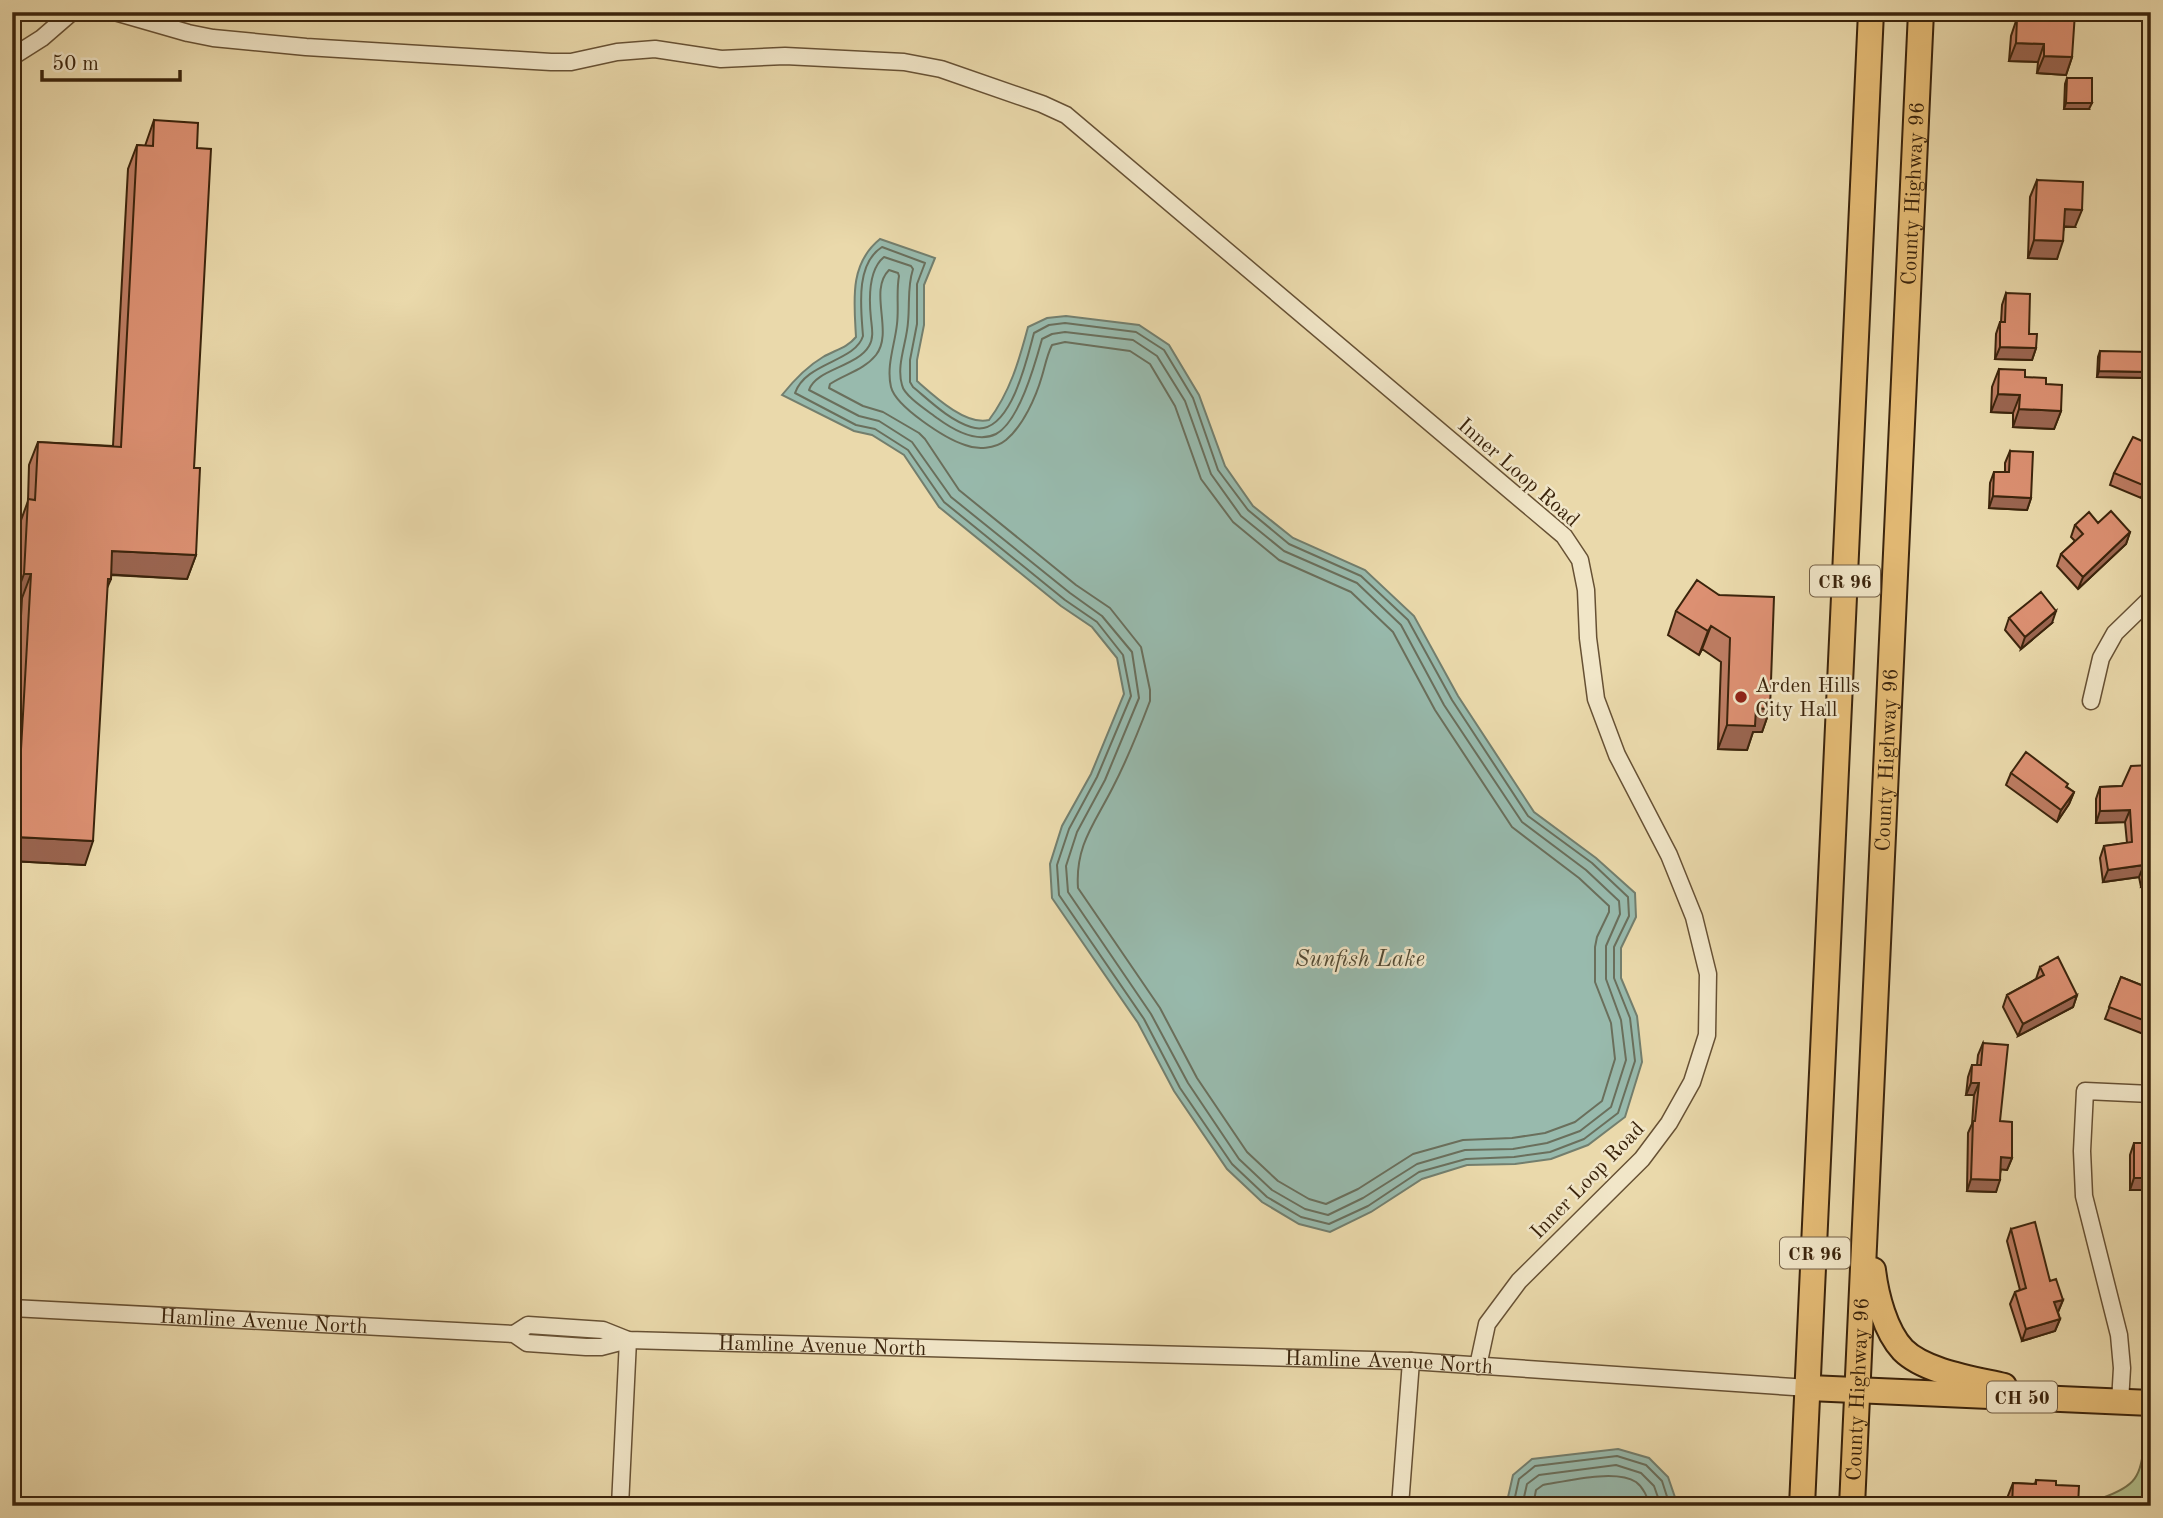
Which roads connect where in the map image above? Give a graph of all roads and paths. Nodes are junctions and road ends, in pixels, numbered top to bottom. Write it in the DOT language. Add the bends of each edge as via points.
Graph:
graph roads {
  1 [pos="72,12"];
  2 [pos="115,12"];
  3 [pos="1871,12"];
  4 [pos="1921,12"];
  5 [pos="163,19"];
  6 [pos="12,57"];
  7 [pos="2151,598"];
  8 [pos="2091,701"];
  9 [pos="2151,1094"];
  10 [pos="1866,1200"];
  11 [pos="12,1308"];
  12 [pos="628,1339"];
  13 [pos="1411,1361"];
  14 [pos="1478,1366"];
  15 [pos="1808,1388"];
  16 [pos="1857,1390"];
  17 [pos="2059,1399"];
  18 [pos="2120,1402"];
  19 [pos="2151,1403"];
  20 [pos="620,1506"];
  21 [pos="1400,1506"];
  22 [pos="1802,1506"];
  23 [pos="1852,1506"];
  1 -- 6 [label="street"];
  2 -- 5 [label="street, Inner Loop Road"];
  3 -- 15 [label="main road, CR 96"];
  4 -- 10 [label="main road, County Highway 96 / CR 96"];
  5 -- 14 [label="street, Inner Loop Road" via="213,38 523,60 570,62 655,49 721,59 785,56 904,62 941,69 1042,104 1066,115 1564,536 1580,560 1586,590 1596,699 1617,755 1669,855 1694,917 1708,974 1707,1035 1692,1082 1669,1123 1642,1159 1519,1281 1487,1324"];
  7 -- 8 [label="street" via="2115,633 2101,657"];
  9 -- 18 [label="street" via="2085,1091 2084,1196 2119,1335"];
  10 -- 16 [label="main road, County Highway 96 / CR 96"];
  10 -- 17 [label="main road" via="1877,1296 1902,1349 1930,1367"];
  11 -- 12 [label="street, Hamline Avenue North" via="514,1334 528,1325 603,1330"];
  12 -- 13 [label="street, Hamline Avenue North"];
  12 -- 20 [label="street"];
  13 -- 14 [label="street, Hamline Avenue North"];
  13 -- 21 [label="street"];
  14 -- 15 [label="street, Hamline Avenue North"];
  15 -- 16 [label="main road, Hamline Avenue North / CH 50"];
  15 -- 22 [label="main road, CR 96"];
  16 -- 17 [label="main road, Hamline Avenue North / CH 50"];
  16 -- 23 [label="main road, County Highway 96 / CR 96"];
  17 -- 18 [label="main road, Hamline Avenue North / CH 50"];
  18 -- 19 [label="main road, Hamline Avenue North / CH 50"];
}
